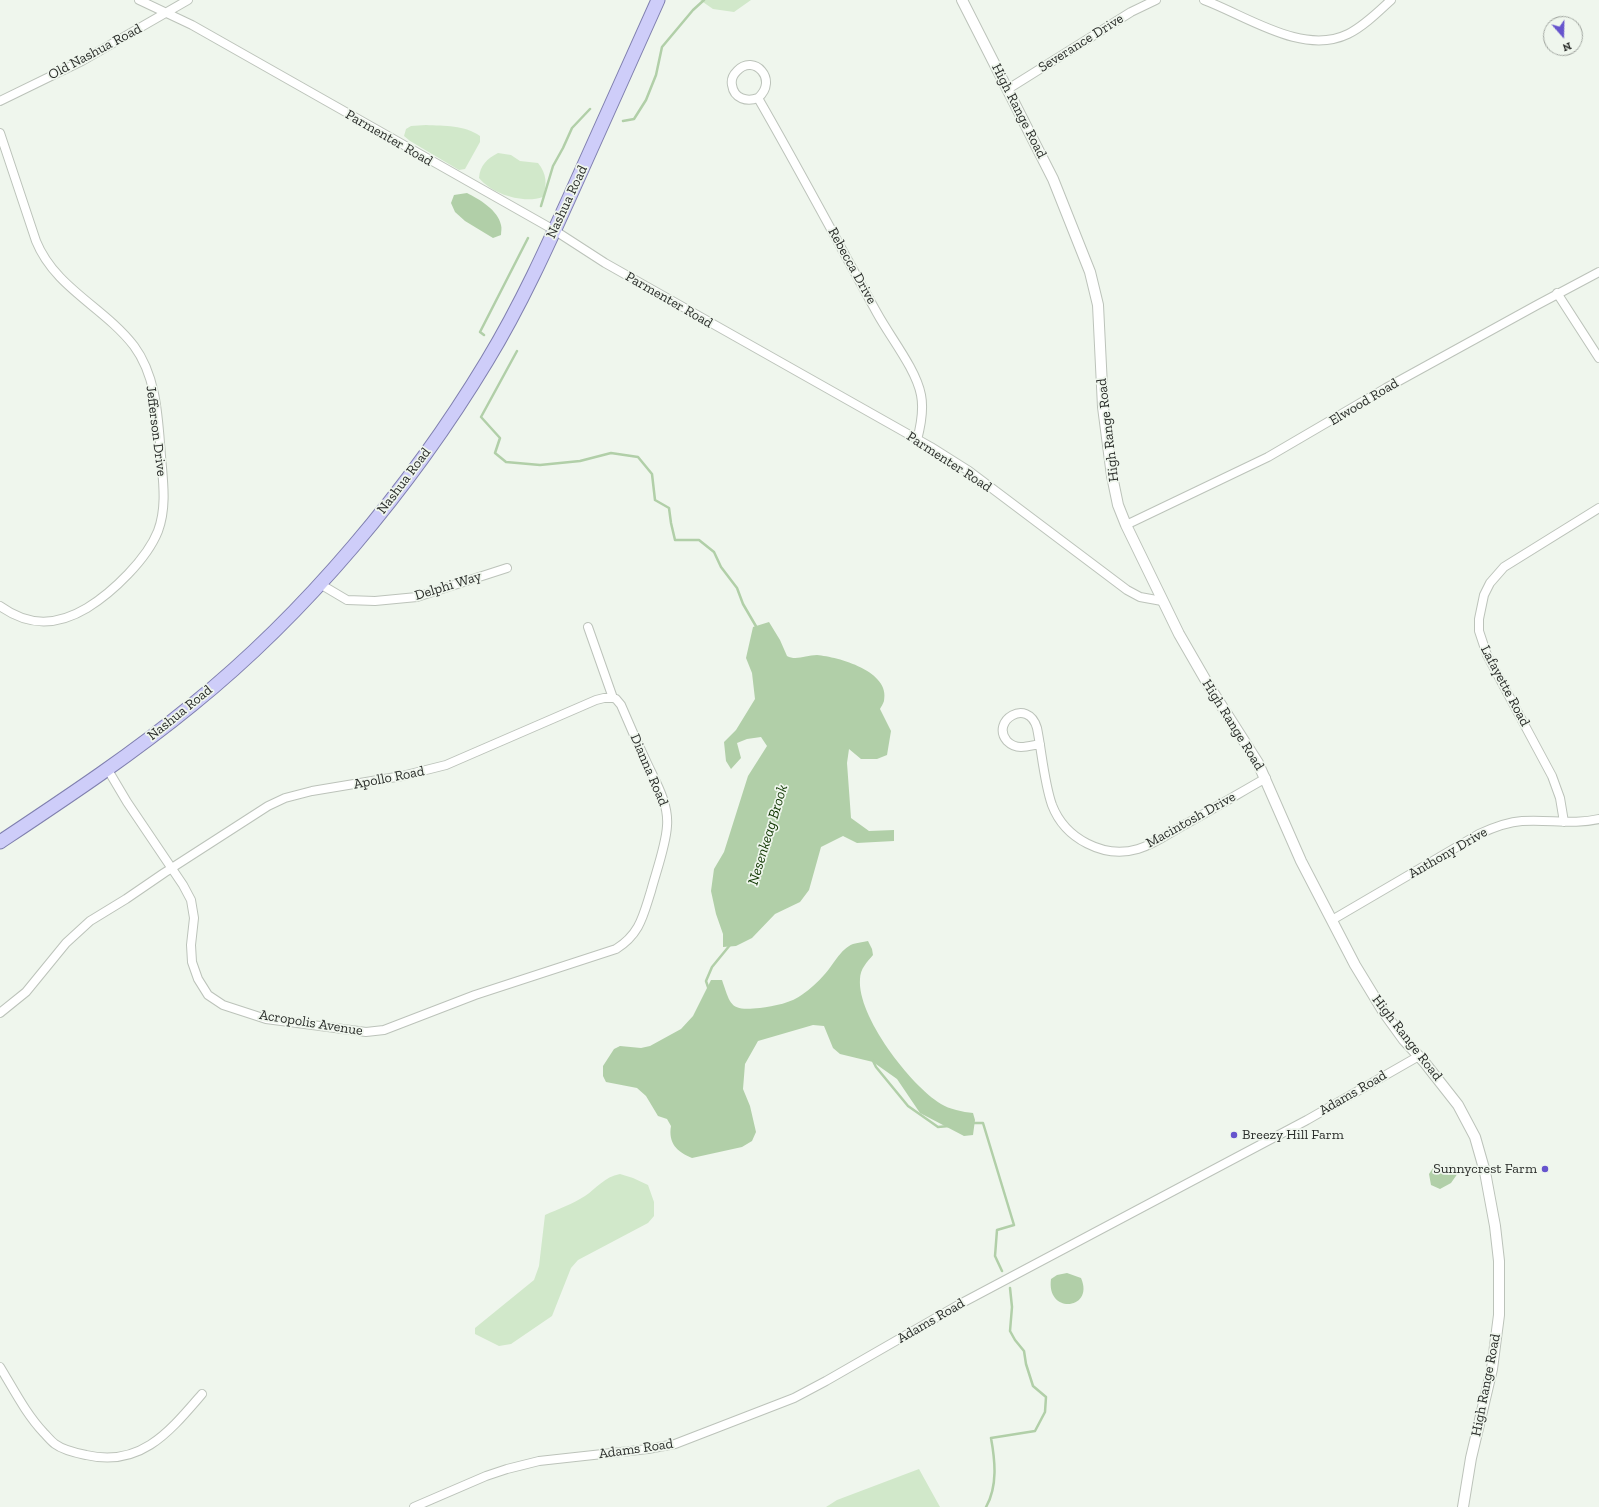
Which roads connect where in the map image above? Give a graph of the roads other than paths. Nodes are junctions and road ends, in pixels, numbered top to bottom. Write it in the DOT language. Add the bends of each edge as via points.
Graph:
graph roads {
  1 [pos="138,0"];
  2 [pos="188,0"];
  3 [pos="658,0"];
  4 [pos="962,0"];
  5 [pos="1156,0"];
  6 [pos="1204,0"];
  7 [pos="1391,0"];
  8 [pos="165,13"];
  9 [pos="1008,89"];
  10 [pos="758,98"];
  11 [pos="0,100"];
  12 [pos="0,133"];
  13 [pos="554,230"];
  14 [pos="1599,272"];
  15 [pos="1558,294"];
  16 [pos="1599,358"];
  17 [pos="917,440"];
  18 [pos="1599,508"];
  19 [pos="1126,526"];
  20 [pos="507,568"];
  21 [pos="320,584"];
  22 [pos="1162,601"];
  23 [pos="0,606"];
  24 [pos="588,627"];
  25 [pos="613,698"];
  26 [pos="1040,744"];
  27 [pos="108,770"];
  28 [pos="1266,778"];
  29 [pos="1599,819"];
  30 [pos="1564,822"];
  31 [pos="0,842"];
  32 [pos="172,868"];
  33 [pos="1332,920"];
  34 [pos="630,938"];
  35 [pos="0,1013"];
  36 [pos="1419,1056"];
  37 [pos="0,1367"];
  38 [pos="202,1394"];
  39 [pos="414,1507"];
  40 [pos="1463,1507"];
  1 -- 8 [label="street, Parmenter Road"];
  2 -- 8 [label="street, Old Nashua Road"];
  3 -- 13 [label="main road, Nashua Road"];
  4 -- 9 [label="street, High Range Road"];
  5 -- 9 [label="street, Severance Drive" via="1131,12"];
  6 -- 7 [label="street" via="1278,32 1295,38 1317,41 1347,34 1362,25"];
  8 -- 11 [label="street, Old Nashua Road" via="82,61"];
  8 -- 13 [label="street, Parmenter Road"];
  9 -- 19 [label="street, High Range Road" via="1053,179 1090,272 1098,305 1103,407 1112,476 1118,505"];
  10 -- 10 [label="street" via="766,89 764,73 749,65 738,69 732,79 733,90 747,100"];
  10 -- 17 [label="street, Rebecca Drive" via="911,370 921,395 922,422"];
  12 -- 23 [label="street, Jefferson Drive" via="36,241 44,257 60,278 128,339 143,361 156,405 164,496 160,523 144,555 92,605 68,617 41,622 23,619"];
  13 -- 17 [label="street, Parmenter Road" via="605,263"];
  13 -- 21 [label="main road, Nashua Road" via="509,322 455,411 394,496"];
  14 -- 15 [label="street, Elwood Road"];
  15 -- 16 [label="street"];
  15 -- 19 [label="street, Elwood Road" via="1386,388 1268,457"];
  17 -- 22 [label="street, Parmenter Road" via="969,472 1140,598"];
  18 -- 30 [label="street, Lafayette Road" via="1496,574 1484,594 1479,619 1479,631 1486,655 1552,776 1560,798"];
  19 -- 22 [label="street, High Range Road"];
  20 -- 21 [label="street, Delphi Way" via="417,597 375,601 347,600"];
  21 -- 27 [label="main road, Nashua Road" via="261,643 193,705"];
  22 -- 28 [label="street, High Range Road" via="1186,648 1250,748"];
  24 -- 25 [label="street, Dianna Road"];
  25 -- 32 [label="street, Apollo Road" via="596,700 446,765 285,798 260,810"];
  25 -- 34 [label="street, Dianna Road" via="620,706 655,780 664,800 667,817 666,835 644,915"];
  26 -- 26 [label="street, Macintosh Drive" via="1036,723 1032,718 1017,713 1007,719 1003,730 1010,744 1021,747"];
  26 -- 28 [label="street, Macintosh Drive" via="1049,794 1057,816 1081,841 1097,848 1114,851 1126,851 1148,845"];
  27 -- 31 [label="main road, Nashua Road"];
  27 -- 32 [label="street, Acropolis Avenue"];
  28 -- 33 [label="street, High Range Road" via="1289,837"];
  29 -- 30 [label="street, Anthony Drive"];
  30 -- 33 [label="street, Anthony Drive" via="1523,820 1478,834"];
  32 -- 34 [label="street, Acropolis Avenue" via="191,900 194,918 191,954 202,988 223,1005 275,1021 366,1032 384,1030 475,995 616,949"];
  32 -- 35 [label="street, Apollo Road" via="82,928 66,943 26,992"];
  33 -- 36 [label="street, High Range Road" via="1355,965 1380,1005 1404,1040"];
  36 -- 39 [label="street, Adams Road" via="1307,1120 960,1304 794,1398 675,1444 539,1461 507,1468"];
  36 -- 40 [label="street, High Range Road" via="1458,1105 1475,1137 1488,1190 1499,1261 1499,1315 1492,1369 1471,1458"];
  37 -- 38 [label="street" via="32,1420 55,1444 96,1458 120,1457 141,1450 160,1439"];
}
